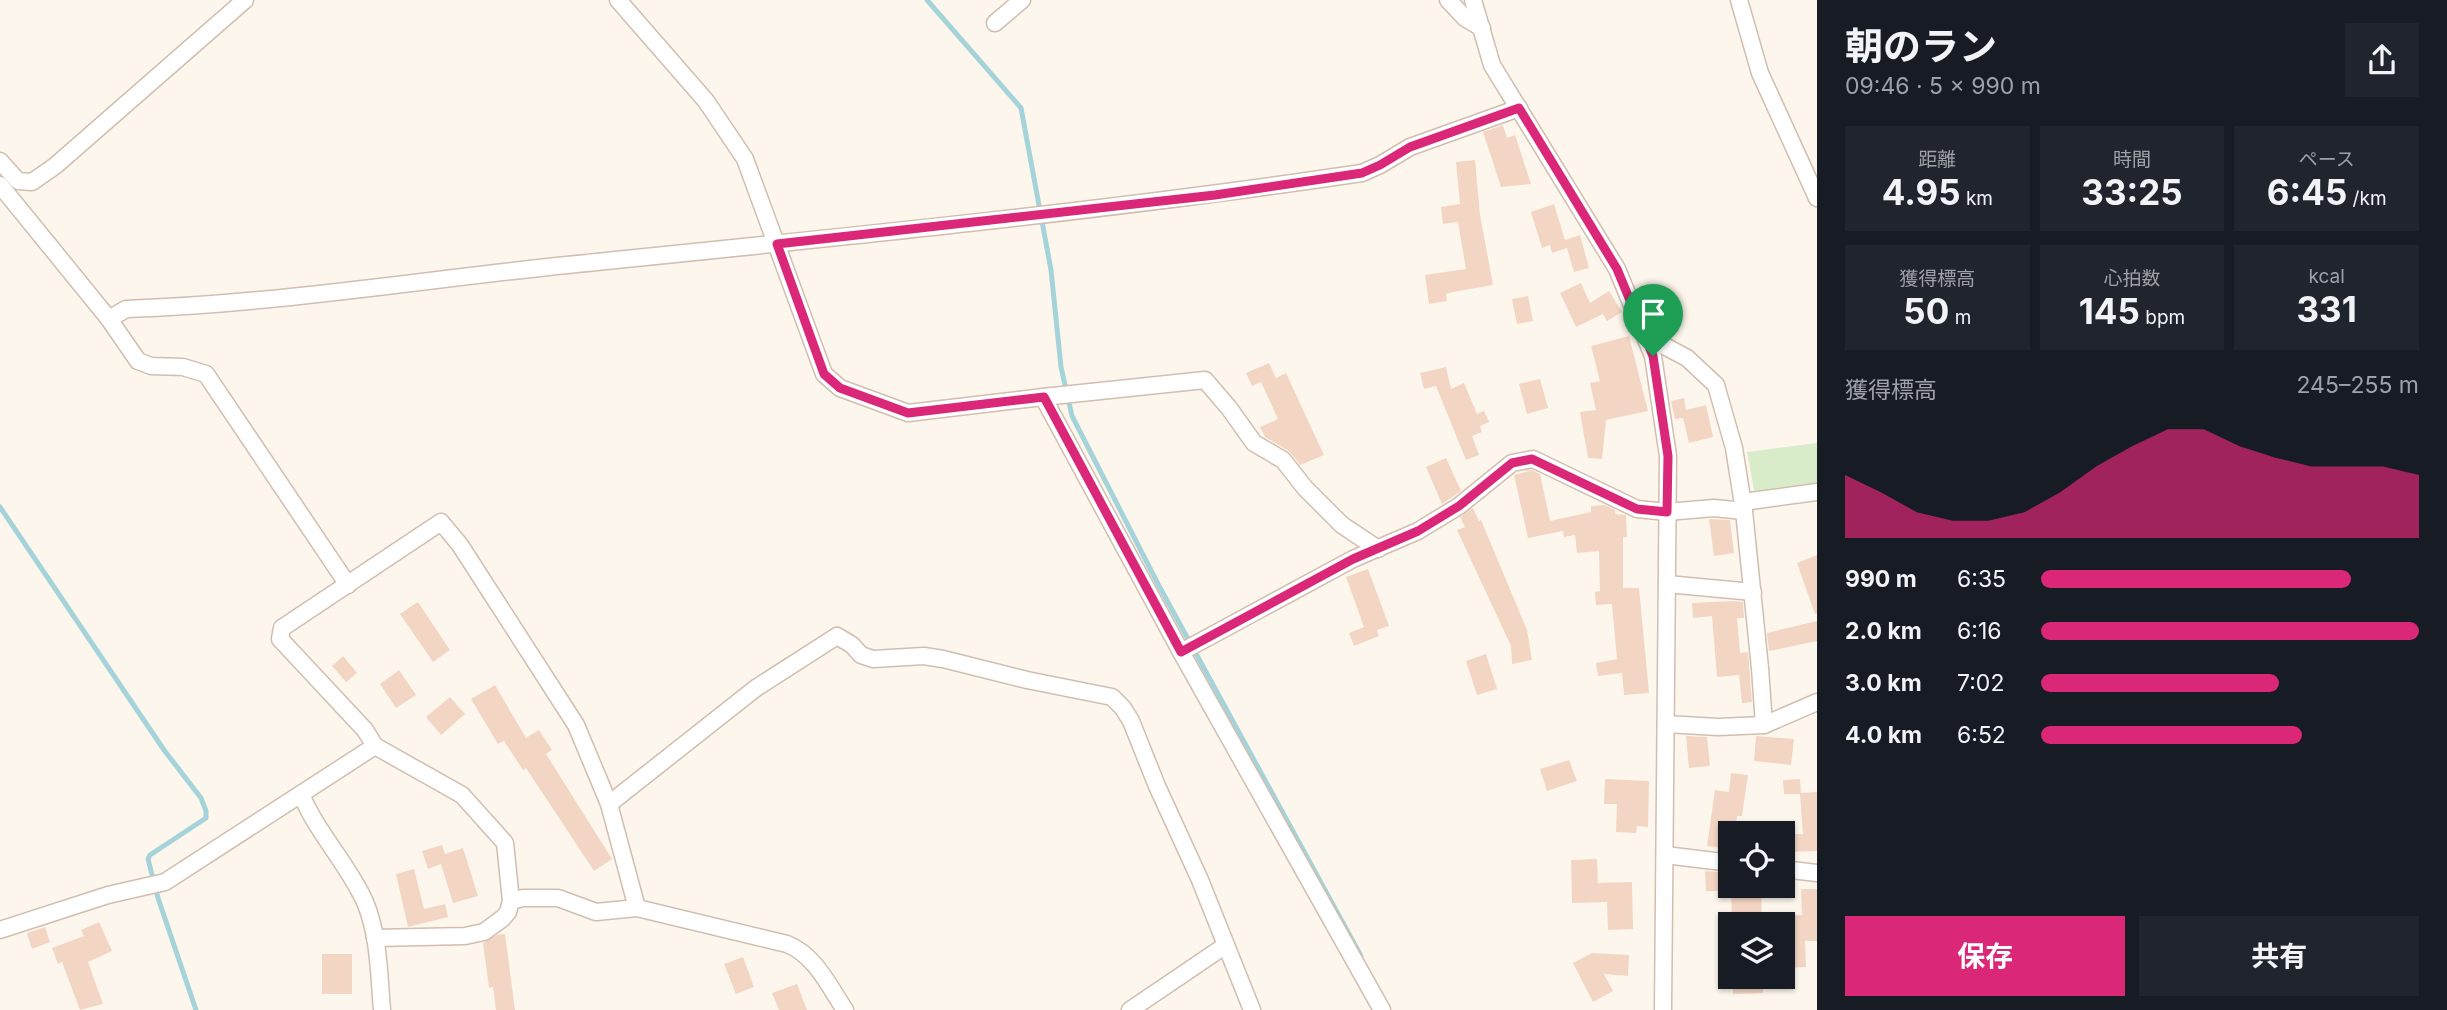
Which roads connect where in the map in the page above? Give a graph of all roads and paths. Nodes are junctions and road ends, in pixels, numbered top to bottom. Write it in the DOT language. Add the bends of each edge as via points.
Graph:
graph roads {
  1 [pos="245,0"];
  2 [pos="618,0"];
  3 [pos="1022,0"];
  4 [pos="1448,0"];
  5 [pos="1474,0"];
  6 [pos="1739,0"];
  7 [pos="995,23"];
  8 [pos="1482,28"];
  9 [pos="1519,108"];
  10 [pos="0,161"];
  11 [pos="0,185"];
  12 [pos="1817,198"];
  13 [pos="777,244"];
  14 [pos="109,319"];
  15 [pos="1644,335"];
  16 [pos="1044,397"];
  17 [pos="1817,492"];
  18 [pos="1744,506"];
  19 [pos="1667,512"];
  20 [pos="1378,549"];
  21 [pos="1667,584"];
  22 [pos="348,585"];
  23 [pos="1753,592"];
  24 [pos="1181,652"];
  25 [pos="1817,702"];
  26 [pos="1666,724"];
  27 [pos="1764,725"];
  28 [pos="375,746"];
  29 [pos="301,794"];
  30 [pos="609,804"];
  31 [pos="1665,855"];
  32 [pos="1718,861"];
  33 [pos="1795,870"];
  34 [pos="1817,873"];
  35 [pos="511,901"];
  36 [pos="637,908"];
  37 [pos="0,930"];
  38 [pos="375,938"];
  39 [pos="1226,945"];
  40 [pos="382,1010"];
  41 [pos="845,1010"];
  42 [pos="1130,1010"];
  43 [pos="1252,1010"];
  44 [pos="1382,1010"];
  45 [pos="1663,1010"];
  1 -- 10 [label="street" via="32,182 18,181"];
  2 -- 13 [label="street" via="706,101 745,159"];
  3 -- 7 [label="street"];
  4 -- 8 [label="street" via="1465,19"];
  5 -- 8 [label="street"];
  6 -- 12 [label="street" via="1760,73"];
  8 -- 9 [label="street" via="1492,65"];
  9 -- 13 [label="street" via="1410,147 1362,173 1215,195"];
  9 -- 15 [label="street" via="1617,269"];
  11 -- 14 [label="street"];
  13 -- 14 [label="street" via="278,298 126,309"];
  13 -- 16 [label="street" via="824,374 840,388 908,413"];
  14 -- 22 [label="street" via="143,364 206,374"];
  15 -- 18 [label="street" via="1687,358 1716,385"];
  15 -- 19 [label="street" via="1653,356 1668,456"];
  16 -- 20 [label="street" via="1205,380 1254,443 1283,460 1342,525"];
  16 -- 24 [label="street"];
  17 -- 18 [label="street"];
  18 -- 19 [label="street"];
  18 -- 23 [label="street"];
  19 -- 20 [label="street" via="1637,509 1532,459 1512,463 1459,506"];
  19 -- 21 [label="street"];
  20 -- 24 [label="street"];
  21 -- 23 [label="street"];
  21 -- 26 [label="street"];
  22 -- 28 [label="street" via="282,628 281,639"];
  22 -- 30 [label="street" via="441,522 576,725"];
  23 -- 27 [label="street"];
  24 -- 44 [label="street"];
  25 -- 27 [label="street"];
  26 -- 27 [label="street"];
  26 -- 31 [label="street"];
  28 -- 29 [label="street"];
  28 -- 35 [label="street" via="462,795 505,843"];
  29 -- 37 [label="street" via="165,883 108,895"];
  29 -- 38 [label="street" via="365,903"];
  30 -- 36 [label="street"];
  30 -- 39 [label="street" via="756,688 837,636 873,659 933,657 1096,692 1112,697 1131,721"];
  31 -- 32 [label="street"];
  31 -- 45 [label="street"];
  33 -- 34 [label="street"];
  35 -- 36 [label="street" via="558,898 596,912"];
  35 -- 38 [label="street" via="503,918 484,932"];
  36 -- 41 [label="street" via="796,947 811,959"];
  38 -- 40 [label="street"];
  39 -- 42 [label="street"];
  39 -- 43 [label="street"];
}
